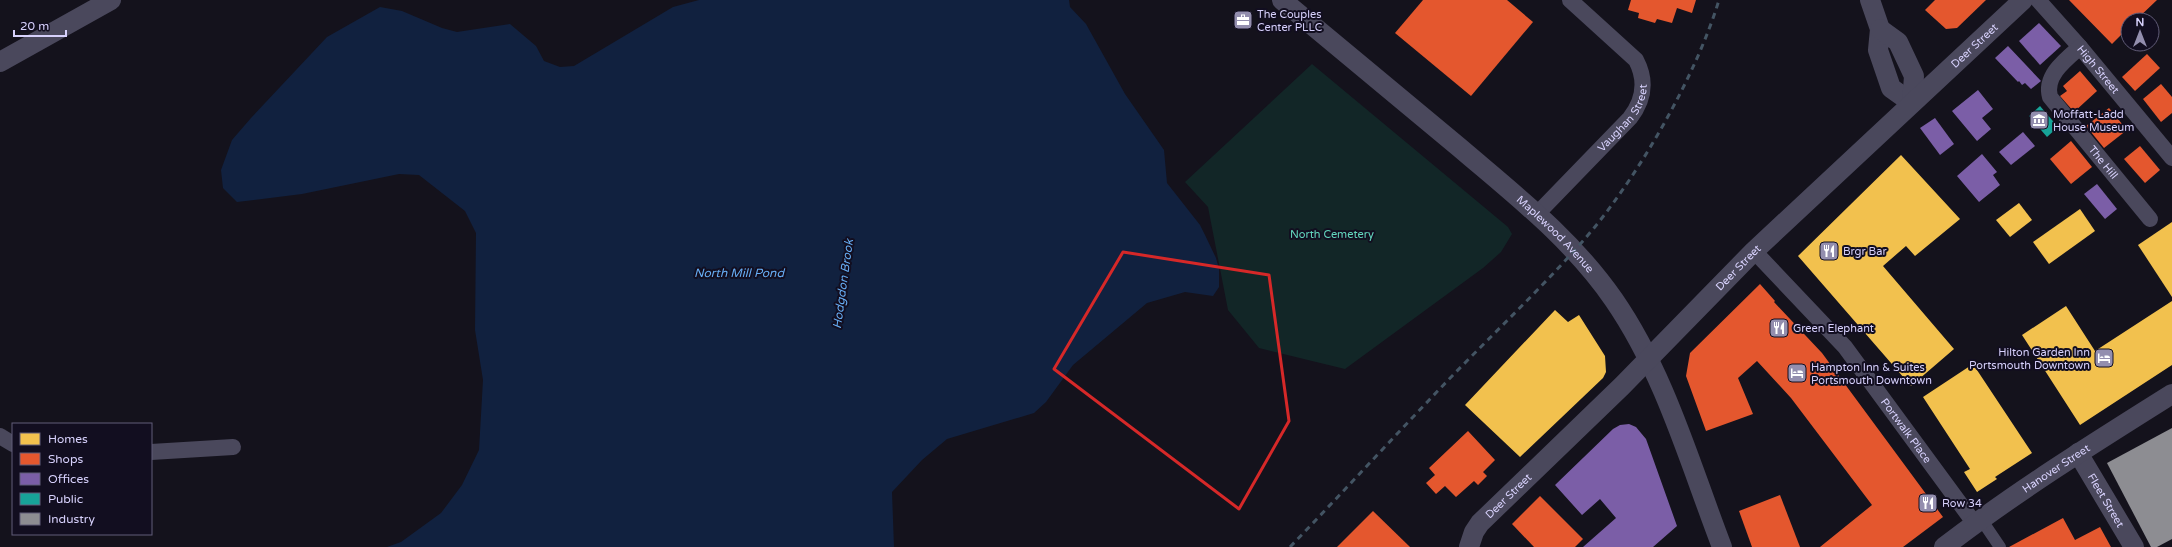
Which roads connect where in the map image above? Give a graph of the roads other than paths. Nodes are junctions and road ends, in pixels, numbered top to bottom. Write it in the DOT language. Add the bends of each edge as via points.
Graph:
graph roads {
  1 [pos="111,0"];
  2 [pos="1282,0"];
  3 [pos="1570,0"];
  4 [pos="1870,0"];
  5 [pos="2023,0"];
  6 [pos="2038,0"];
  7 [pos="2080,47"];
  8 [pos="0,62"];
  9 [pos="1912,103"];
  10 [pos="2172,158"];
  11 [pos="1537,214"];
  12 [pos="2150,219"];
  13 [pos="1754,251"];
  14 [pos="1648,359"];
  15 [pos="2172,394"];
  16 [pos="0,436"];
  17 [pos="12,443"];
  18 [pos="233,447"];
  19 [pos="152,452"];
  20 [pos="2078,453"];
  21 [pos="1978,522"];
  22 [pos="1469,547"];
  23 [pos="1722,547"];
  24 [pos="1944,547"];
  25 [pos="2000,547"];
  26 [pos="2134,547"];
  1 -- 8 [label="street"];
  2 -- 11 [label="street, Maplewood Avenue"];
  3 -- 11 [label="street, Vaughan Street" via="1636,60 1642,71 1642,96 1638,108 1630,118"];
  4 -- 9 [label="street" via="1880,29 1898,42 1914,76"];
  5 -- 9 [label="street, Deer Street"];
  6 -- 7 [label="street, High Street"];
  7 -- 10 [label="street, High Street"];
  7 -- 12 [label="street, The Hill" via="2064,60 2051,78 2048,88 2050,98"];
  9 -- 13 [label="street, Deer Street"];
  11 -- 14 [label="street, Maplewood Avenue" via="1565,240 1614,300"];
  13 -- 14 [label="street, Deer Street"];
  13 -- 21 [label="street, Portwalk Place" via="1845,347"];
  14 -- 22 [label="street, Deer Street" via="1480,523"];
  14 -- 23 [label="street, Maplewood Avenue" via="1660,383"];
  15 -- 20 [label="street, Hanover Street"];
  16 -- 17 [label="street"];
  18 -- 19 [label="street"];
  20 -- 21 [label="street, Hanover Street"];
  20 -- 26 [label="street, Fleet Street"];
  21 -- 24 [label="street, Hanover Street"];
  21 -- 25 [label="street"];
}
